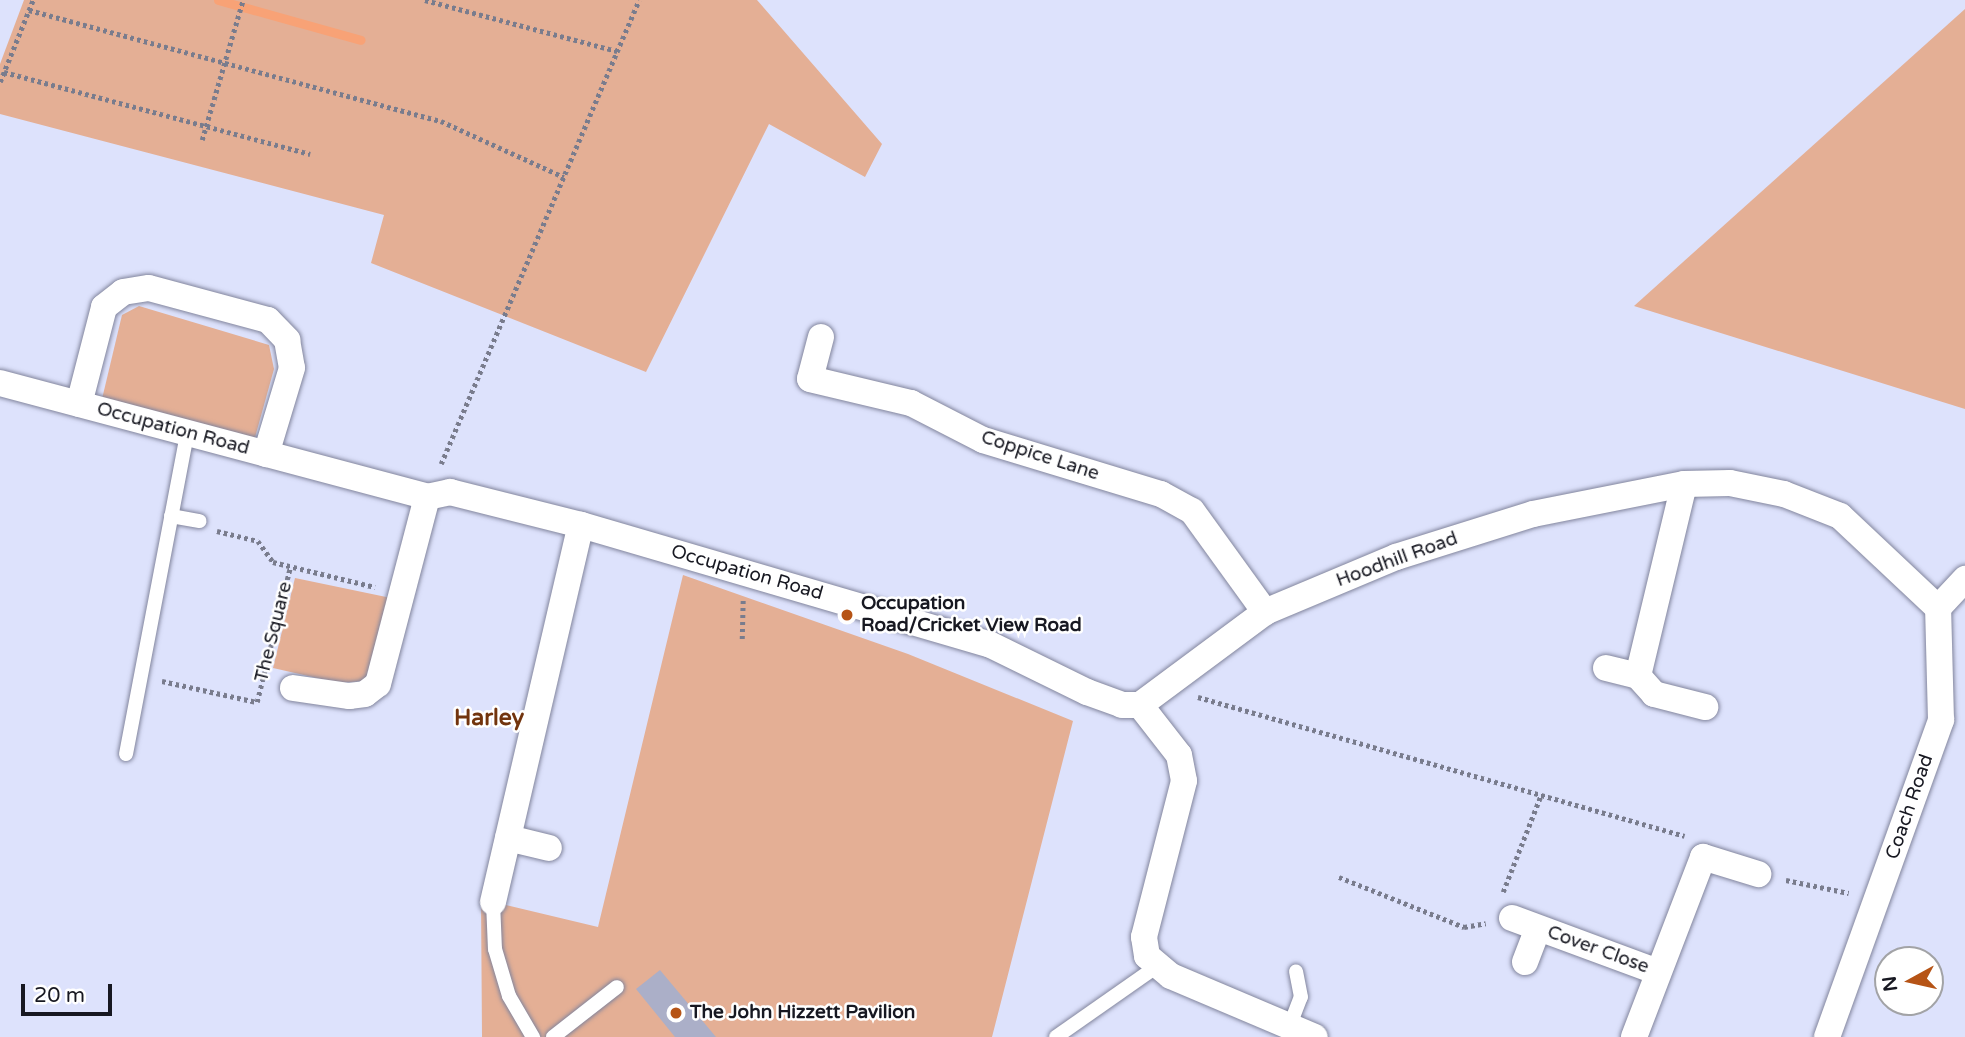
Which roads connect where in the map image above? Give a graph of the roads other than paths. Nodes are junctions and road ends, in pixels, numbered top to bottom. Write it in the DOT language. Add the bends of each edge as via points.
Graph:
graph roads {
  1 [pos="821,337"];
  2 [pos="0,383"];
  3 [pos="79,404"];
  4 [pos="187,433"];
  5 [pos="266,454"];
  6 [pos="1684,484"];
  7 [pos="427,498"];
  8 [pos="171,516"];
  9 [pos="200,521"];
  10 [pos="581,525"];
  11 [pos="1965,579"];
  12 [pos="1938,608"];
  13 [pos="1265,612"];
  14 [pos="1605,668"];
  15 [pos="1639,676"];
  16 [pos="293,688"];
  17 [pos="1140,705"];
  18 [pos="1705,707"];
  19 [pos="126,754"];
  20 [pos="508,838"];
  21 [pos="549,848"];
  22 [pos="1758,874"];
  23 [pos="493,902"];
  24 [pos="1502,910"];
  25 [pos="1538,928"];
  26 [pos="1525,962"];
  27 [pos="1156,967"];
  28 [pos="1296,971"];
  29 [pos="1658,972"];
  30 [pos="617,987"];
  31 [pos="1290,1025"];
  32 [pos="533,1037"];
  33 [pos="553,1037"];
  34 [pos="1056,1037"];
  35 [pos="1315,1037"];
  36 [pos="1634,1037"];
  37 [pos="1827,1037"];
  1 -- 13 [label="street, Coppice Lane" via="810,379 911,403 983,440 1161,494 1192,511"];
  2 -- 3 [label="street, Occupation Road"];
  3 -- 4 [label="street, Occupation Road"];
  3 -- 5 [label="street, Occupation Road" via="104,307 123,292 149,288 268,320 287,340 292,368"];
  4 -- 5 [label="street, Occupation Road"];
  4 -- 8 [label="lane"];
  5 -- 7 [label="street, Occupation Road"];
  6 -- 12 [label="street, Hoodhill Road" via="1730,483 1771,491 1840,516"];
  6 -- 13 [label="street, Hoodhill Road" via="1618,493 1520,518 1396,557"];
  6 -- 15 [label="street"];
  7 -- 10 [label="street, Occupation Road" via="450,492"];
  7 -- 16 [label="street, The Square" via="378,684 365,694 349,696"];
  8 -- 9 [label="lane"];
  8 -- 19 [label="lane"];
  10 -- 17 [label="street, Occupation Road" via="989,644 1087,692 1122,705"];
  10 -- 20 [label="street"];
  11 -- 12 [label="street"];
  12 -- 37 [label="street, Coach Road" via="1941,720"];
  13 -- 17 [label="street, Hoodhill Road"];
  14 -- 15 [label="street"];
  15 -- 18 [label="street" via="1654,694"];
  17 -- 27 [label="street" via="1180,755 1184,781 1144,937"];
  20 -- 21 [label="street"];
  20 -- 23 [label="street"];
  22 -- 29 [label="street, Cover Close" via="1703,857"];
  23 -- 32 [label="lane" via="495,949 509,996"];
  24 -- 25 [label="street, Cover Close"];
  25 -- 26 [label="street, Cover Close"];
  25 -- 29 [label="street, Cover Close"];
  27 -- 31 [label="street"];
  27 -- 34 [label="lane"];
  28 -- 31 [label="lane" via="1301,997"];
  29 -- 36 [label="street, Cover Close"];
  30 -- 33 [label="lane"];
  31 -- 35 [label="street"];
}
